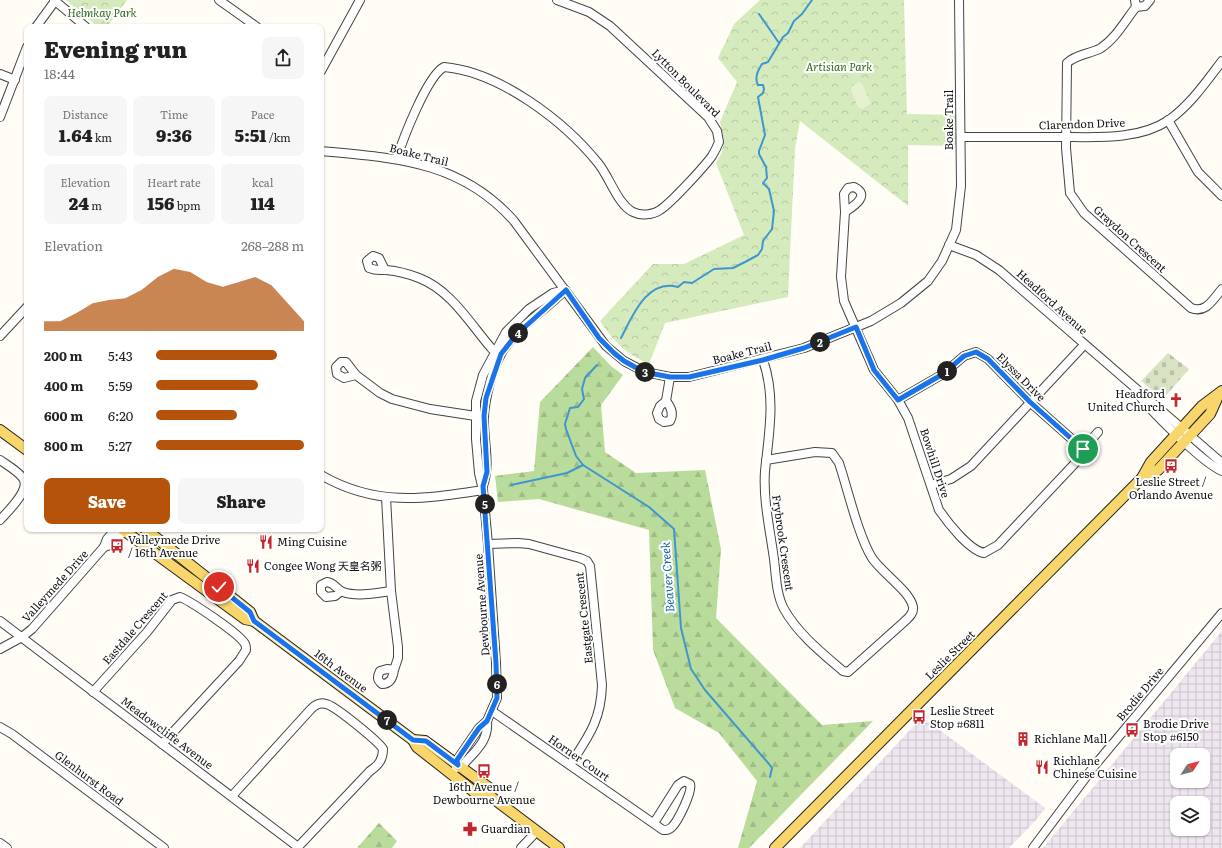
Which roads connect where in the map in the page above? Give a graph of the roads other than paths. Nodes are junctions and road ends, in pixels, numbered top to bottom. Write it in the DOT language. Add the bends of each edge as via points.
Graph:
graph roads {
  1 [pos="55,0"];
  2 [pos="219,0"];
  3 [pos="360,0"];
  4 [pos="557,0"];
  5 [pos="960,0"];
  6 [pos="1150,0"];
  7 [pos="1135,4"];
  8 [pos="38,24"];
  9 [pos="83,24"];
  10 [pos="253,24"];
  11 [pos="24,55"];
  12 [pos="1222,61"];
  13 [pos="324,66"];
  14 [pos="0,74"];
  15 [pos="15,80"];
  16 [pos="0,117"];
  17 [pos="1168,120"];
  18 [pos="961,137"];
  19 [pos="1066,137"];
  20 [pos="324,151"];
  21 [pos="396,158"];
  22 [pos="1222,196"];
  23 [pos="845,212"];
  24 [pos="949,245"];
  25 [pos="385,270"];
  26 [pos="1222,289"];
  27 [pos="566,290"];
  28 [pos="24,310"];
  29 [pos="856,327"];
  30 [pos="0,336"];
  31 [pos="1084,345"];
  32 [pos="498,353"];
  33 [pos="763,360"];
  34 [pos="356,375"];
  35 [pos="670,377"];
  36 [pos="1221,392"];
  37 [pos="898,400"];
  38 [pos="666,401"];
  39 [pos="1030,402"];
  40 [pos="480,416"];
  41 [pos="0,430"];
  42 [pos="1180,431"];
  43 [pos="1098,432"];
  44 [pos="1188,439"];
  45 [pos="24,448"];
  46 [pos="1083,449"];
  47 [pos="0,460"];
  48 [pos="766,460"];
  49 [pos="1222,462"];
  50 [pos="1222,471"];
  51 [pos="324,477"];
  52 [pos="1142,478"];
  53 [pos="24,479"];
  54 [pos="930,484"];
  55 [pos="483,488"];
  56 [pos="24,490"];
  57 [pos="386,497"];
  58 [pos="0,520"];
  59 [pos="120,532"];
  60 [pos="126,532"];
  61 [pos="149,532"];
  62 [pos="488,544"];
  63 [pos="391,591"];
  64 [pos="340,592"];
  65 [pos="1222,613"];
  66 [pos="0,621"];
  67 [pos="254,621"];
  68 [pos="22,637"];
  69 [pos="0,649"];
  70 [pos="394,670"];
  71 [pos="93,692"];
  72 [pos="492,711"];
  73 [pos="0,727"];
  74 [pos="413,740"];
  75 [pos="162,744"];
  76 [pos="458,765"];
  77 [pos="570,765"];
  78 [pos="451,774"];
  79 [pos="232,796"];
  80 [pos="490,796"];
  81 [pos="654,823"];
  82 [pos="537,831"];
  83 [pos="0,843"];
  84 [pos="298,847"];
  85 [pos="7,848"];
  86 [pos="164,848"];
  87 [pos="521,848"];
  88 [pos="559,848"];
  89 [pos="775,848"];
  90 [pos="1033,848"];
  1 -- 8 [label="street"];
  1 -- 9 [label="street"];
  2 -- 10 [label="street"];
  3 -- 13 [label="street"];
  4 -- 21 [label="street, Lytton Boulevard" via="589,12 610,26 714,125 719,142 712,156 665,206 655,213 644,215 633,212 624,203 598,163 547,113 508,89 473,73 452,68 444,67 434,75 413,116"];
  5 -- 18 [label="street, Boake Trail"];
  6 -- 7 [label="street" via="1145,6"];
  7 -- 19 [label="street" via="1107,44 1067,63"];
  11 -- 15 [label="street"];
  12 -- 17 [label="street, Clarendon Drive" via="1190,101"];
  14 -- 15 [label="street"];
  15 -- 16 [label="street"];
  17 -- 19 [label="street, Clarendon Drive" via="1157,126 1127,134"];
  17 -- 22 [label="street" via="1198,172"];
  18 -- 19 [label="street, Clarendon Drive"];
  18 -- 24 [label="street, Boake Trail" via="959,214 956,230"];
  19 -- 26 [label="street, Graydon Crescent" via="1070,193 1084,213 1191,308 1204,309"];
  20 -- 21 [label="street, Boake Trail"];
  21 -- 27 [label="street, Boake Trail" via="451,174 490,198 514,222"];
  23 -- 29 [label="street, Bowhill Drive" via="842,290 844,301"];
  24 -- 29 [label="street, Boake Trail" via="942,262 928,281 913,295 884,314"];
  24 -- 31 [label="street, Headford Avenue" via="976,255 995,267"];
  25 -- 32 [label="street" via="421,279 433,286 449,299"];
  27 -- 32 [label="street, Dewbourne Avenue"];
  27 -- 35 [label="street, Boake Trail" via="610,350 644,372"];
  28 -- 30 [label="street"];
  29 -- 33 [label="street, Boake Trail" via="804,348"];
  29 -- 37 [label="street, Bowhill Drive" via="874,370"];
  31 -- 39 [label="street"];
  31 -- 42 [label="street, Headford Avenue" via="1146,396"];
  32 -- 40 [label="street, Dewbourne Avenue" via="483,375 476,401"];
  33 -- 35 [label="street, Boake Trail" via="689,377"];
  33 -- 48 [label="street, Frybrook Crescent" via="772,404"];
  34 -- 40 [label="street" via="380,393 405,404"];
  35 -- 38 [label="street"];
  36 -- 42 [label="main road, Leslie Street" via="1202,406"];
  36 -- 44 [label="main road, Leslie Street" via="1210,414"];
  37 -- 39 [label="street, Elyssa Drive" via="943,374 964,356 976,352 988,359"];
  37 -- 54 [label="street, Bowhill Drive" via="914,433"];
  39 -- 46 [label="street, Elyssa Drive"];
  39 -- 54 [label="street" via="970,466 951,479"];
  40 -- 55 [label="street, Dewbourne Avenue" via="477,452"];
  41 -- 45 [label="main road"];
  42 -- 44 [label="street, Headford Avenue"];
  42 -- 52 [label="main road, Leslie Street" via="1151,462"];
  43 -- 46 [label="street, Bowhill Drive"];
  44 -- 49 [label="street"];
  44 -- 50 [label="street"];
  44 -- 52 [label="main road, Leslie Street" via="1158,470"];
  46 -- 54 [label="street, Bowhill Drive" via="1079,459 998,545 984,553 977,552 946,520"];
  47 -- 53 [label="street"];
  48 -- 48 [label="street, Frybrook Crescent" via="815,452 832,453 839,463 862,536 872,557 909,598 913,606 911,615 851,670 843,671 807,638 790,618 780,599 766,505"];
  51 -- 57 [label="street" via="342,486"];
  52 -- 89 [label="main road, Leslie Street"];
  55 -- 57 [label="street" via="423,498"];
  55 -- 62 [label="street, Dewbourne Avenue"];
  56 -- 58 [label="street"];
  57 -- 63 [label="street"];
  59 -- 68 [label="street, Valleymede Drive" via="111,545 104,547 32,629"];
  60 -- 67 [label="main road, 16th Avenue" via="245,619"];
  61 -- 67 [label="main road, 16th Avenue" via="250,612"];
  62 -- 72 [label="street, Dewbourne Avenue" via="497,678 497,698"];
  62 -- 77 [label="street, Eastgate Crescent" via="529,544 580,558 587,561 590,566 602,702 593,728"];
  63 -- 64 [label="street" via="351,594"];
  63 -- 70 [label="street" via="398,647"];
  65 -- 90 [label="street, Brodie Drive" via="1095,765"];
  66 -- 68 [label="street, Meadowcliffe Avenue"];
  67 -- 74 [label="main road, 16th Avenue"];
  68 -- 69 [label="street, Valleymede Drive"];
  68 -- 71 [label="street, Meadowcliffe Avenue"];
  71 -- 75 [label="street, Meadowcliffe Avenue"];
  71 -- 75 [label="street, Eastdale Crescent" via="172,600 180,596 193,602 246,644 246,650 239,661"];
  72 -- 76 [label="street, Dewbourne Avenue" via="457,760"];
  72 -- 77 [label="street, Horner Court"];
  73 -- 86 [label="street, Glenhurst Road"];
  74 -- 76 [label="main road, 16th Avenue" via="426,741"];
  74 -- 78 [label="main road, 16th Avenue" via="417,747"];
  75 -- 79 [label="street, Meadowcliffe Avenue"];
  76 -- 78 [label="street, Dewbourne Avenue"];
  76 -- 80 [label="main road, 16th Avenue" via="489,787"];
  77 -- 81 [label="street, Horner Court"];
  78 -- 80 [label="main road, 16th Avenue" via="482,798"];
  79 -- 84 [label="street, Meadowcliffe Avenue"];
  79 -- 84 [label="street" via="314,705 326,704 334,708 381,745 383,755 377,766"];
  80 -- 82 [label="main road, 16th Avenue"];
  81 -- 81 [label="street, Horner Court" via="664,830 673,826 691,792 688,782 681,782 678,785"];
  82 -- 87 [label="street"];
  82 -- 88 [label="main road, 16th Avenue"];
  83 -- 85 [label="street"];
}
